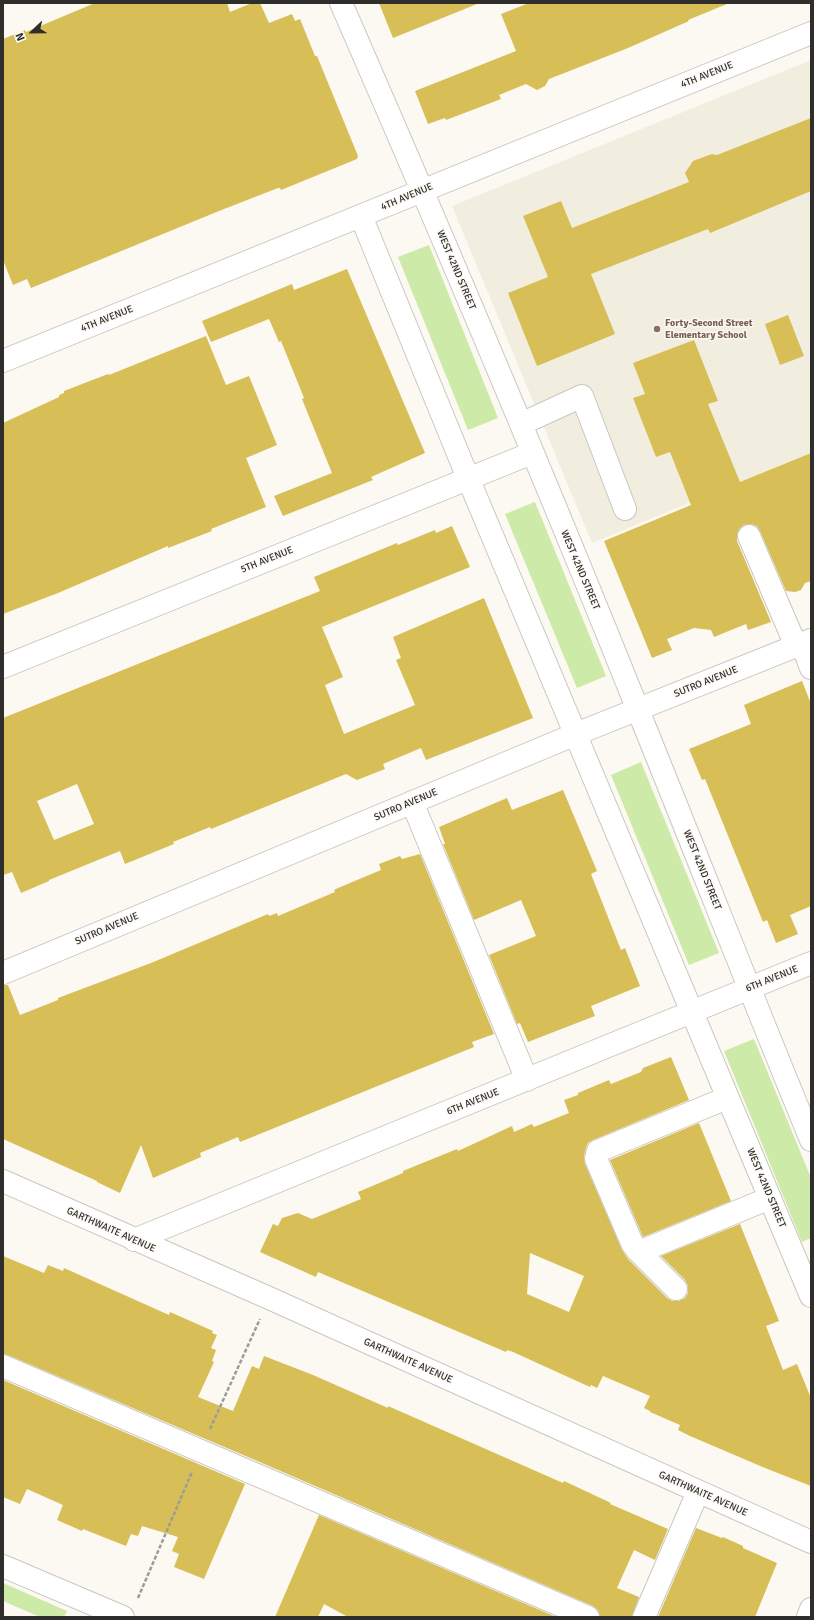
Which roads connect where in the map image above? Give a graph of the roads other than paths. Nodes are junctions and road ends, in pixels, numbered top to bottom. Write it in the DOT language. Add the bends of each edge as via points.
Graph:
graph roads {
  1 [pos="341,3"];
  2 [pos="811,34"];
  3 [pos="422,190"];
  4 [pos="361,216"];
  5 [pos="3,361"];
  6 [pos="521,424"];
  7 [pos="532,452"];
  8 [pos="468,478"];
  9 [pos="625,509"];
  10 [pos="749,536"];
  11 [pos="803,644"];
  12 [pos="3,667"];
  13 [pos="811,668"];
  14 [pos="638,709"];
  15 [pos="576,734"];
  16 [pos="412,802"];
  17 [pos="811,963"];
  18 [pos="3,973"];
  19 [pos="749,989"];
  20 [pos="691,1013"];
  21 [pos="527,1080"];
  22 [pos="727,1098"];
  23 [pos="811,1140"];
  24 [pos="3,1181"];
  25 [pos="770,1198"];
  26 [pos="134,1240"];
  27 [pos="639,1252"];
  28 [pos="809,1285"];
  29 [pos="676,1289"];
  30 [pos="3,1366"];
  31 [pos="698,1492"];
  32 [pos="811,1542"];
  33 [pos="3,1566"];
  34 [pos="811,1609"];
  35 [pos="96,1612"];
  36 [pos="123,1617"];
  37 [pos="588,1617"];
  38 [pos="644,1617"];
  39 [pos="808,1617"];
  1 -- 3 [label="street, WEST 42ND STREET"];
  2 -- 3 [label="street, 4TH AVENUE"];
  3 -- 4 [label="street, 4TH AVENUE"];
  3 -- 6 [label="street, WEST 42ND STREET"];
  4 -- 5 [label="street, 4TH AVENUE"];
  4 -- 8 [label="street, WEST 42ND STREET"];
  6 -- 7 [label="street, WEST 42ND STREET"];
  6 -- 9 [label="street" via="582,396"];
  7 -- 8 [label="street, 5TH AVENUE"];
  7 -- 14 [label="street, WEST 42ND STREET"];
  8 -- 12 [label="street, 5TH AVENUE"];
  8 -- 15 [label="street, WEST 42ND STREET"];
  10 -- 11 [label="street"];
  11 -- 13 [label="street"];
  11 -- 14 [label="street, SUTRO AVENUE"];
  14 -- 15 [label="street, SUTRO AVENUE"];
  14 -- 19 [label="street, WEST 42ND STREET"];
  15 -- 16 [label="street, SUTRO AVENUE"];
  15 -- 20 [label="street, WEST 42ND STREET"];
  16 -- 18 [label="street, SUTRO AVENUE"];
  16 -- 21 [label="street"];
  17 -- 19 [label="street, 6TH AVENUE"];
  19 -- 20 [label="street, 6TH AVENUE"];
  19 -- 23 [label="street, WEST 42ND STREET"];
  20 -- 21 [label="street, 6TH AVENUE"];
  20 -- 22 [label="street, WEST 42ND STREET"];
  21 -- 26 [label="street, 6TH AVENUE"];
  22 -- 25 [label="street, WEST 42ND STREET"];
  22 -- 27 [label="street" via="598,1151 596,1159 632,1243"];
  24 -- 26 [label="street, GARTHWAITE AVENUE"];
  25 -- 27 [label="street"];
  25 -- 28 [label="street, WEST 42ND STREET"];
  26 -- 31 [label="street, GARTHWAITE AVENUE" via="276,1301"];
  27 -- 29 [label="street"];
  30 -- 37 [label="street"];
  31 -- 32 [label="street, GARTHWAITE AVENUE"];
  31 -- 38 [label="street"];
  33 -- 35 [label="street"];
  34 -- 39 [label="street"];
  35 -- 36 [label="street"];
}
